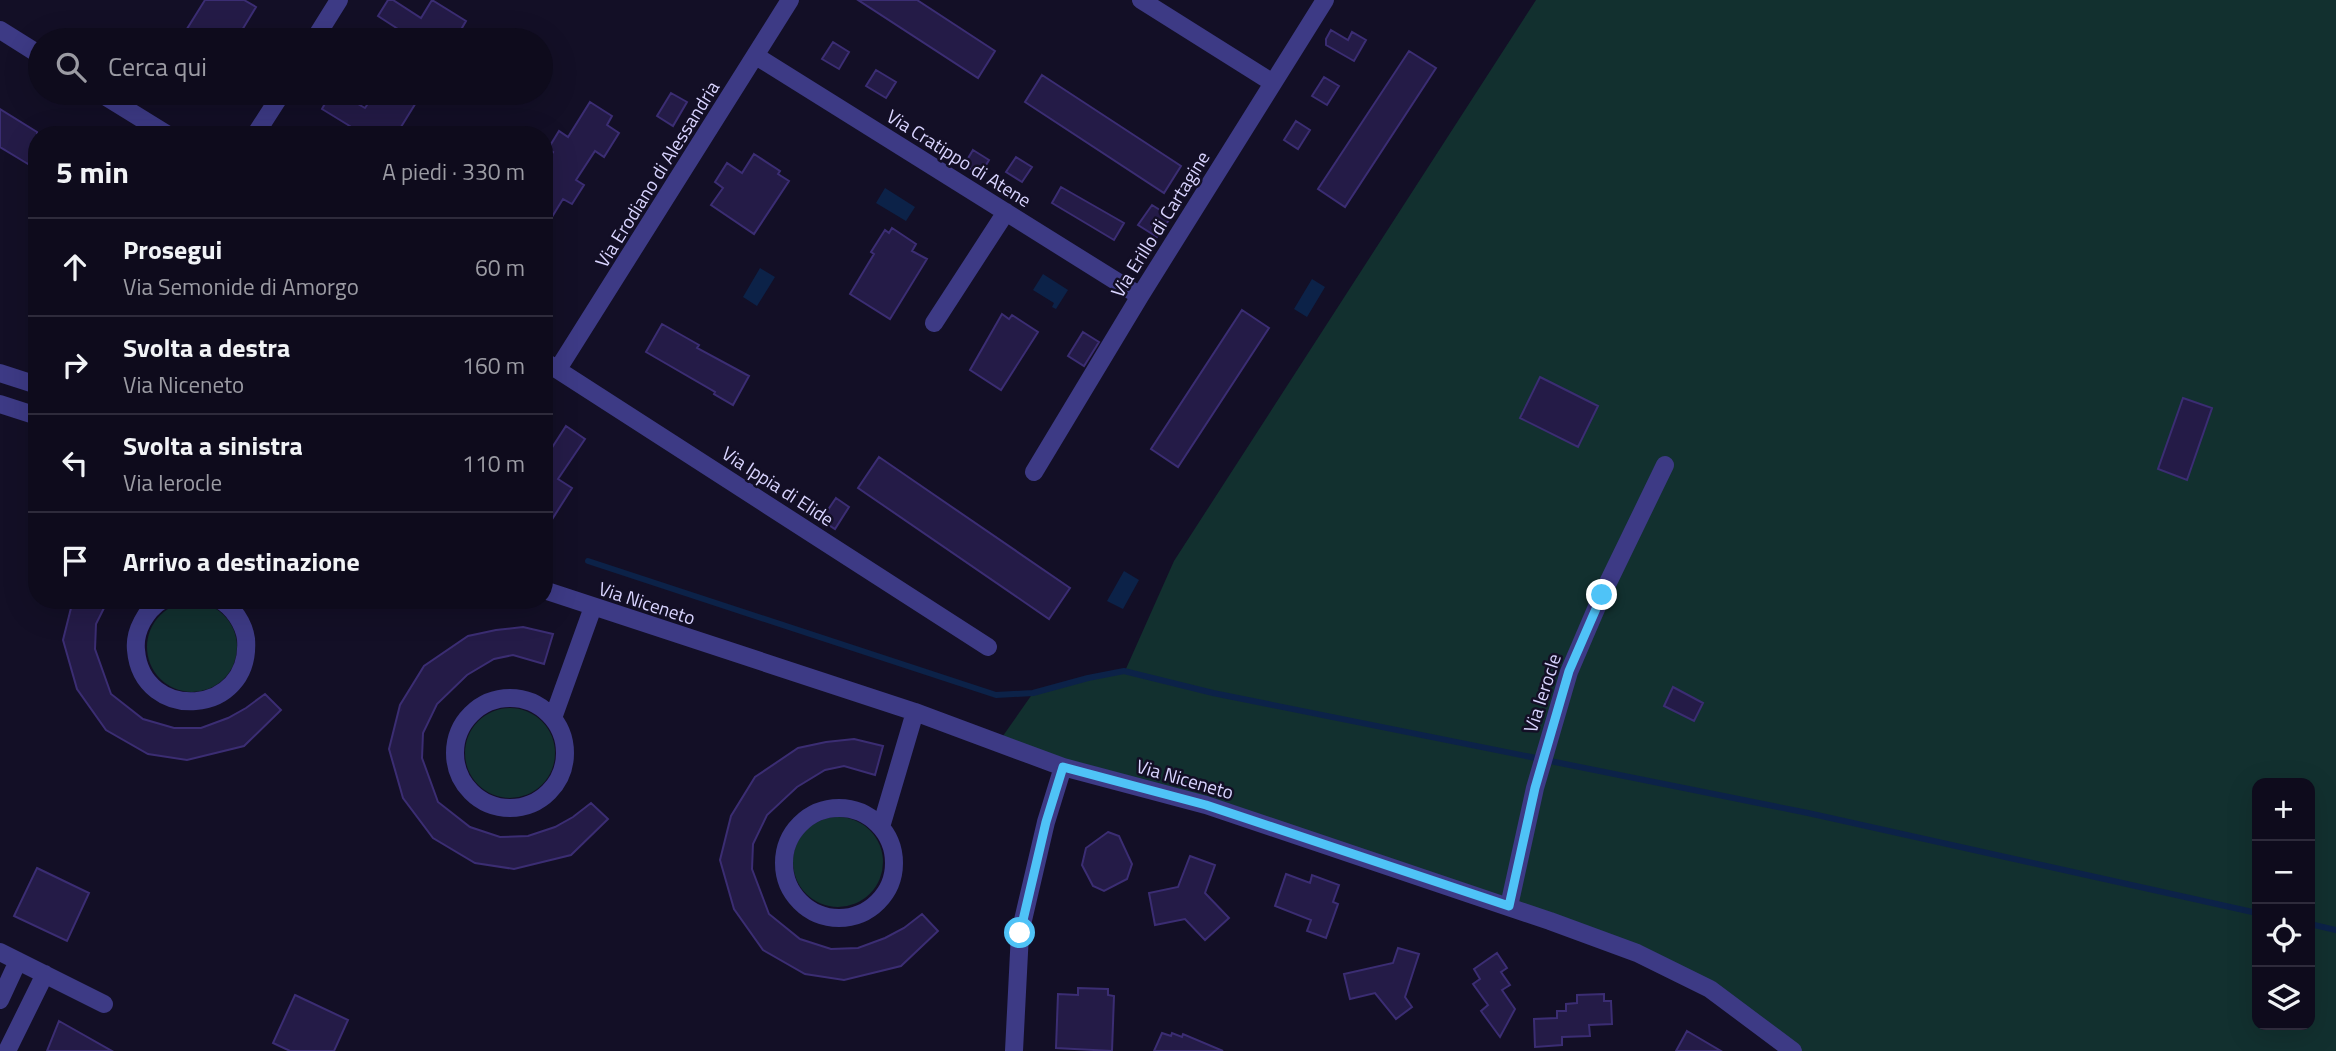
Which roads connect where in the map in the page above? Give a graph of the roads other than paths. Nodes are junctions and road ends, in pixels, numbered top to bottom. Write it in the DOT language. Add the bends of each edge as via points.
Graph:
graph roads {
  1 [pos="339,0"];
  2 [pos="790,0"];
  3 [pos="1141,0"];
  4 [pos="1325,0"];
  5 [pos="322,28"];
  6 [pos="0,30"];
  7 [pos="28,48"];
  8 [pos="756,56"];
  9 [pos="1273,83"];
  10 [pos="119,105"];
  11 [pos="275,105"];
  12 [pos="153,126"];
  13 [pos="262,126"];
  14 [pos="1006,212"];
  15 [pos="1140,296"];
  16 [pos="934,323"];
  17 [pos="553,362"];
  18 [pos="553,366"];
  19 [pos="0,373"];
  20 [pos="28,382"];
  21 [pos="0,404"];
  22 [pos="28,413"];
  23 [pos="1665,465"];
  24 [pos="1034,472"];
  25 [pos="553,593"];
  26 [pos="593,607"];
  27 [pos="152,609"];
  28 [pos="231,609"];
  29 [pos="988,647"];
  30 [pos="915,712"];
  31 [pos="553,718"];
  32 [pos="1063,767"];
  33 [pos="881,827"];
  34 [pos="1509,906"];
  35 [pos="0,952"];
  36 [pos="18,961"];
  37 [pos="45,974"];
  38 [pos="0,1000"];
  39 [pos="104,1004"];
  40 [pos="7,1051"];
  41 [pos="1014,1051"];
  42 [pos="1793,1051"];
  1 -- 5 [label="street"];
  2 -- 8 [label="street, Via Erodiano di Alessandria"];
  3 -- 9 [label="street"];
  4 -- 9 [label="street, Via Erillo di Cartagine"];
  6 -- 7 [label="street"];
  8 -- 14 [label="street, Via Cratippo di Atene"];
  8 -- 17 [label="street, Via Erodiano di Alessandria"];
  9 -- 15 [label="street, Via Erillo di Cartagine"];
  10 -- 12 [label="street"];
  11 -- 13 [label="street"];
  14 -- 15 [label="street, Via Cratippo di Atene"];
  14 -- 16 [label="street"];
  15 -- 24 [label="street, Via Erillo di Cartagine"];
  18 -- 29 [label="street, Via Ippia di Elide"];
  19 -- 20 [label="street"];
  21 -- 22 [label="street"];
  23 -- 34 [label="street, Via Ierocle" via="1569,671 1535,788"];
  25 -- 26 [label="street, Via Niceneto"];
  26 -- 30 [label="street, Via Niceneto"];
  26 -- 31 [label="street"];
  27 -- 28 [label="street" via="138,632 139,667 163,695 189,702 216,697 242,671 247,653 245,634"];
  30 -- 32 [label="street, Via Niceneto"];
  30 -- 33 [label="street"];
  31 -- 31 [label="street" via="524,699 506,698 474,711 456,740 459,774 468,789 500,808 538,802 553,789 566,754"];
  32 -- 34 [label="street, Via Niceneto" via="1206,805"];
  32 -- 41 [label="street" via="1020,933"];
  33 -- 33 [label="street" via="852,809 835,807 803,820 788,841 783,866 796,898 829,918 848,918 881,899 891,883 894,863 891,844"];
  34 -- 42 [label="street, Via Niceneto" via="1636,953 1710,989"];
  35 -- 36 [label="street"];
  36 -- 37 [label="street"];
  36 -- 38 [label="street"];
  37 -- 39 [label="street"];
  37 -- 40 [label="street"];
}
